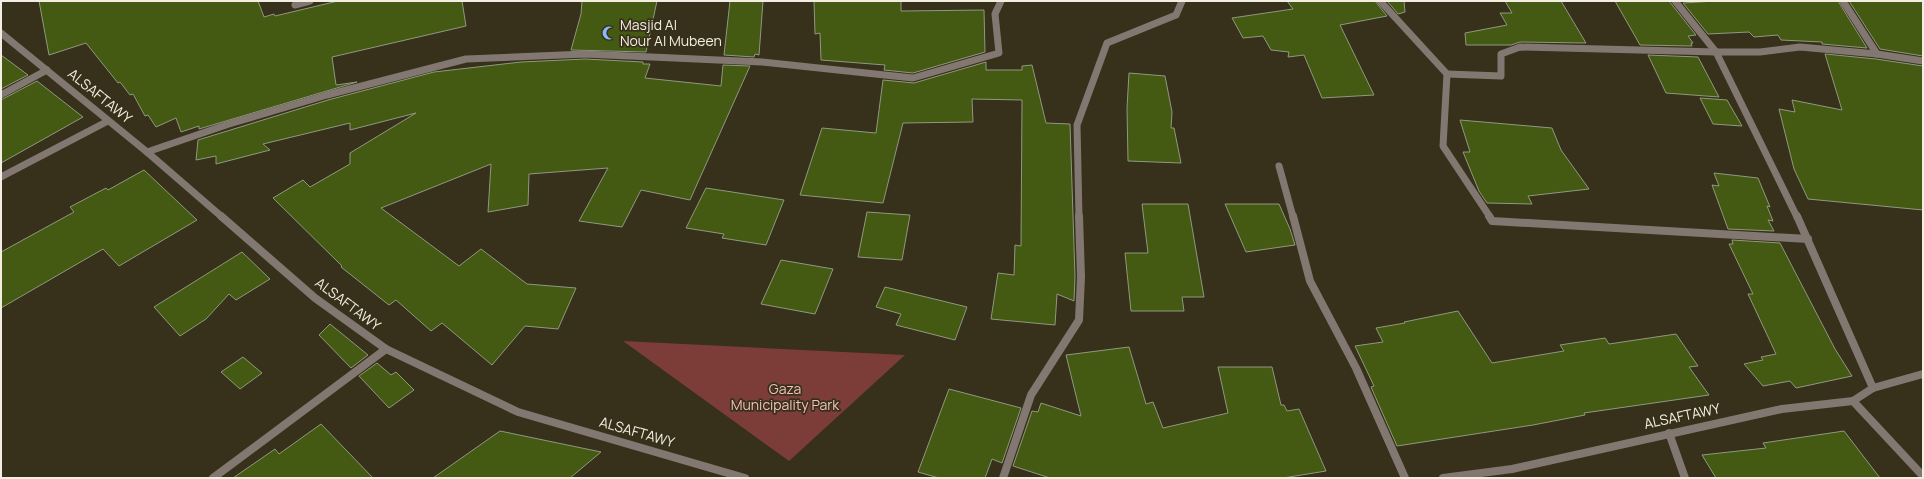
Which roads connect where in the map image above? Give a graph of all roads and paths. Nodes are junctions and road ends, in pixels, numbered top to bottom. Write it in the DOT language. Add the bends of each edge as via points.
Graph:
graph roads {
  1 [pos="310,1"];
  2 [pos="1001,1"];
  3 [pos="1182,1"];
  4 [pos="1380,1"];
  5 [pos="1675,1"];
  6 [pos="1843,1"];
  7 [pos="295,5"];
  8 [pos="1,33"];
  9 [pos="1716,52"];
  10 [pos="1877,54"];
  11 [pos="1923,61"];
  12 [pos="47,70"];
  13 [pos="1447,74"];
  14 [pos="1,95"];
  15 [pos="108,121"];
  16 [pos="147,152"];
  17 [pos="1279,166"];
  18 [pos="1,177"];
  19 [pos="1808,239"];
  20 [pos="386,349"];
  21 [pos="1923,374"];
  22 [pos="1873,388"];
  23 [pos="1853,401"];
  24 [pos="1669,433"];
  25 [pos="1923,476"];
  26 [pos="213,478"];
  27 [pos="745,478"];
  28 [pos="1002,478"];
  29 [pos="1405,478"];
  30 [pos="1443,478"];
  31 [pos="1685,478"];
  1 -- 7 [label="street"];
  2 -- 16 [label="street" via="995,14 999,53 913,78 762,62 586,54 466,58 327,95"];
  3 -- 28 [label="street" via="1176,15 1107,43 1077,125 1082,277 1079,320 1031,395"];
  4 -- 13 [label="street"];
  5 -- 9 [label="street"];
  6 -- 10 [label="street"];
  8 -- 12 [label="street, ALSAFTAWY"];
  9 -- 10 [label="street" via="1760,52 1800,47"];
  9 -- 13 [label="street" via="1520,47 1501,54 1501,76"];
  9 -- 19 [label="street"];
  10 -- 11 [label="street"];
  12 -- 14 [label="street"];
  12 -- 15 [label="street, ALSAFTAWY"];
  13 -- 19 [label="street" via="1443,146 1492,220"];
  15 -- 16 [label="street, ALSAFTAWY"];
  15 -- 18 [label="street"];
  16 -- 20 [label="street, ALSAFTAWY" via="315,298"];
  17 -- 29 [label="street" via="1310,281 1356,368"];
  19 -- 22 [label="street"];
  20 -- 26 [label="street"];
  20 -- 27 [label="street, ALSAFTAWY" via="518,412"];
  21 -- 22 [label="street, ALSAFTAWY"];
  22 -- 23 [label="street, ALSAFTAWY"];
  23 -- 24 [label="street, ALSAFTAWY" via="1782,409"];
  23 -- 25 [label="street"];
  24 -- 30 [label="street, ALSAFTAWY" via="1512,469"];
  24 -- 31 [label="street"];
}
